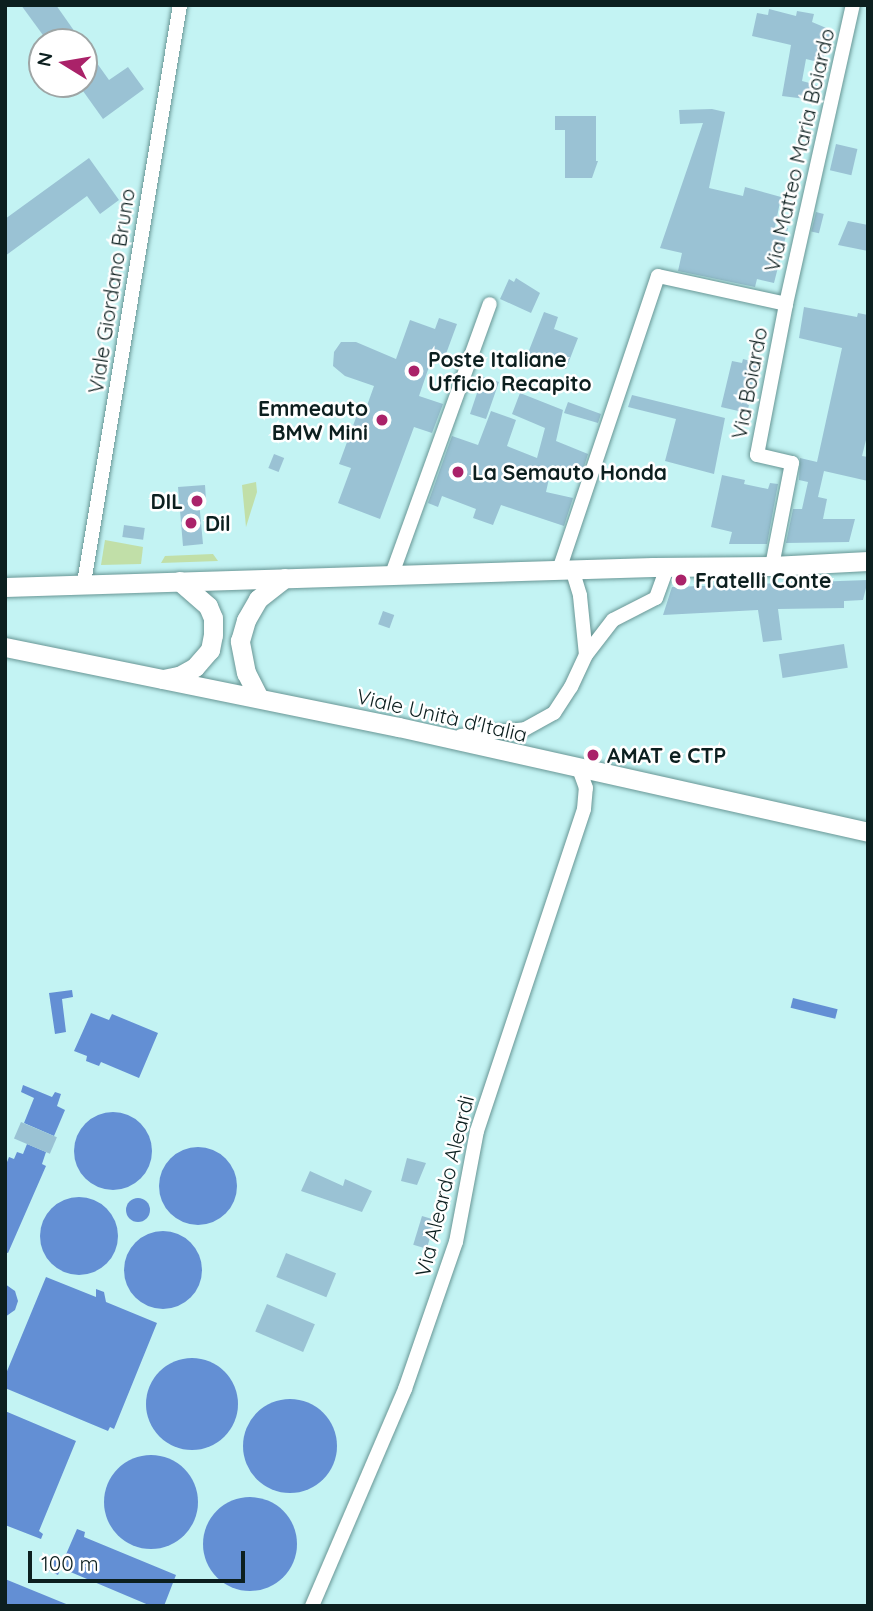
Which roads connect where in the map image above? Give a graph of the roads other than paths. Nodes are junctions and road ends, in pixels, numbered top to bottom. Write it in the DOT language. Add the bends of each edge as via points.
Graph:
graph roads {
  1 [pos="180,5"];
  2 [pos="853,5"];
  3 [pos="490,304"];
  4 [pos="786,304"];
  5 [pos="868,561"];
  6 [pos="772,566"];
  7 [pos="667,567"];
  8 [pos="566,570"];
  9 [pos="392,575"];
  10 [pos="285,578"];
  11 [pos="179,581"];
  12 [pos="84,583"];
  13 [pos="5,587"];
  14 [pos="5,647"];
  15 [pos="586,655"];
  16 [pos="162,679"];
  17 [pos="259,698"];
  18 [pos="442,737"];
  19 [pos="579,769"];
  20 [pos="868,832"];
  21 [pos="312,1606"];
  1 -- 12 [label="street, Viale Giordano Bruno"];
  2 -- 4 [label="street, Via Matteo Maria Boiardo"];
  3 -- 9 [label="street"];
  4 -- 6 [label="street, Via Boiardo" via="757,455 792,463"];
  4 -- 8 [label="street" via="658,276"];
  5 -- 6 [label="main road"];
  6 -- 7 [label="main road"];
  7 -- 8 [label="main road"];
  7 -- 15 [label="street" via="656,598 613,621"];
  8 -- 9 [label="main road"];
  8 -- 15 [label="street" via="580,596"];
  9 -- 10 [label="main road"];
  10 -- 11 [label="main road"];
  10 -- 17 [label="main road" via="258,599 240,641 246,673"];
  11 -- 12 [label="main road"];
  11 -- 16 [label="main road" via="208,606 213,635 210,650 195,667"];
  12 -- 13 [label="main road"];
  14 -- 16 [label="main road, Viale Unità d'Italia"];
  15 -- 18 [label="street" via="554,713 525,730"];
  16 -- 17 [label="main road, Viale Unità d'Italia"];
  17 -- 18 [label="main road, Viale Unità d'Italia"];
  18 -- 19 [label="main road, Viale Unità d'Italia"];
  19 -- 20 [label="main road, Viale Unità d'Italia"];
  19 -- 21 [label="street, Via Aleardo Aleardi" via="586,788 584,809 477,1131 456,1242 405,1389"];
}
